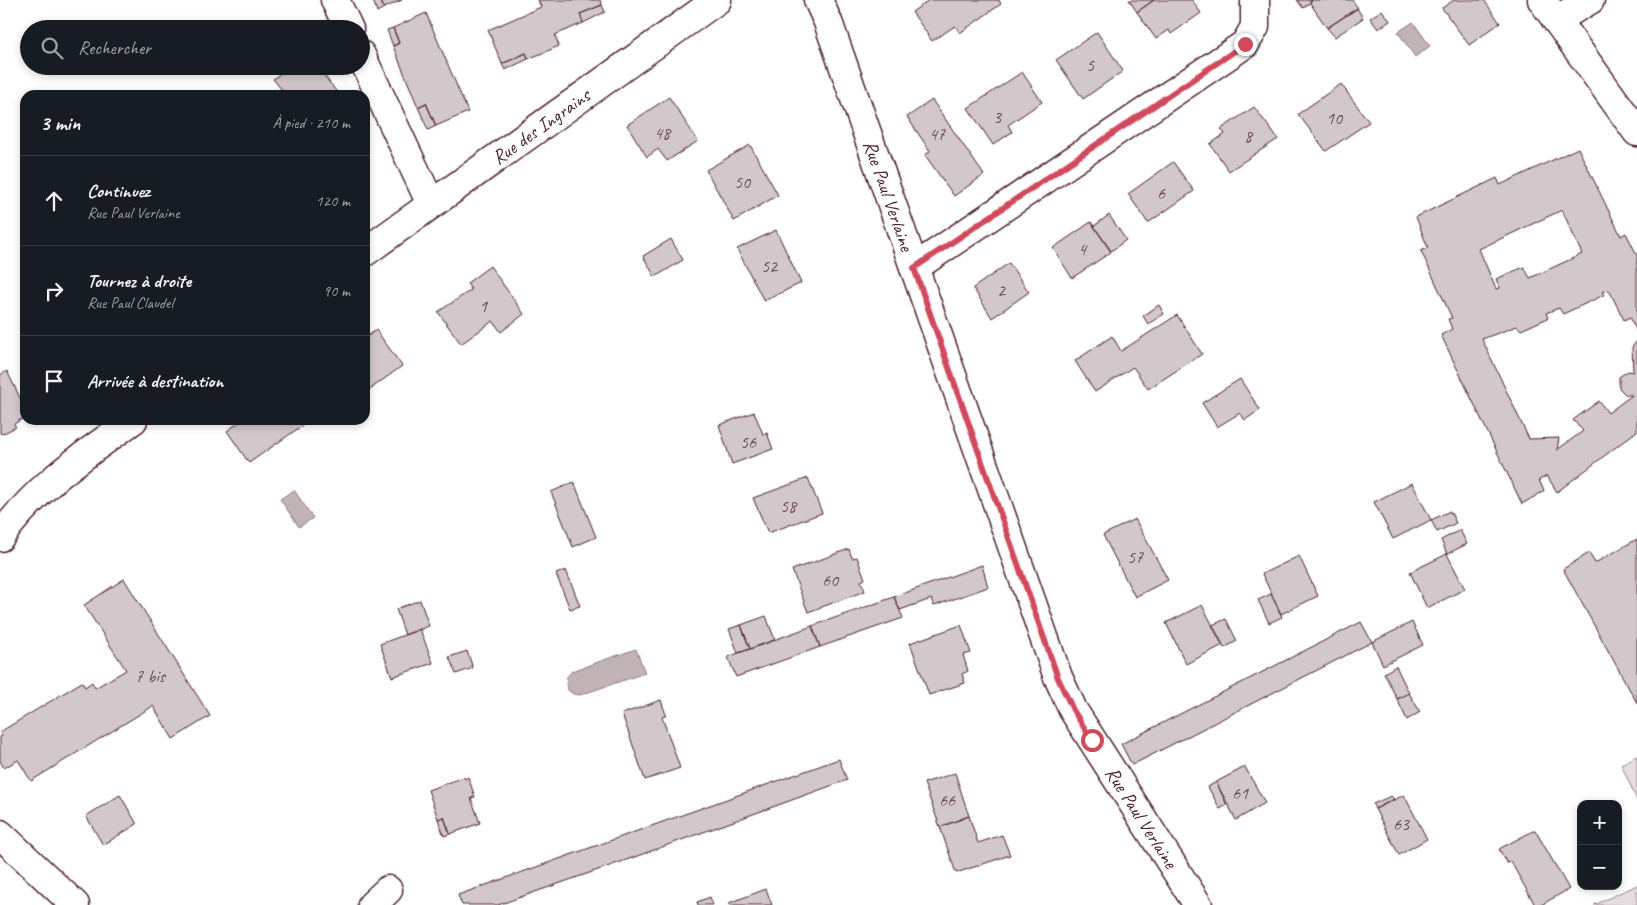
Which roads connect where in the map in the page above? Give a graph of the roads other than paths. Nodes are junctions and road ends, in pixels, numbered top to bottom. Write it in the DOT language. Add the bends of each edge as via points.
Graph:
graph roads {
  1 [pos="335,0"];
  2 [pos="717,0"];
  3 [pos="818,0"];
  4 [pos="1254,0"];
  5 [pos="1590,0"];
  6 [pos="1549,10"];
  7 [pos="345,20"];
  8 [pos="370,74"];
  9 [pos="1636,130"];
  10 [pos="431,204"];
  11 [pos="370,248"];
  12 [pos="914,268"];
  13 [pos="126,425"];
  14 [pos="0,537"];
  15 [pos="0,834"];
  16 [pos="75,905"];
  17 [pos="1198,905"];
  1 -- 7 [label="street"];
  2 -- 10 [label="street, Rue des Ingrains"];
  3 -- 12 [label="street, Rue Paul Verlaine"];
  4 -- 12 [label="street" via="1254,27 1245,44"];
  5 -- 6 [label="street"];
  6 -- 9 [label="street"];
  8 -- 10 [label="street"];
  10 -- 11 [label="street, Rue des Ingrains"];
  12 -- 17 [label="street, Rue Paul Verlaine" via="1058,678 1073,710"];
  13 -- 14 [label="street" via="50,481"];
  15 -- 16 [label="street"];
}
